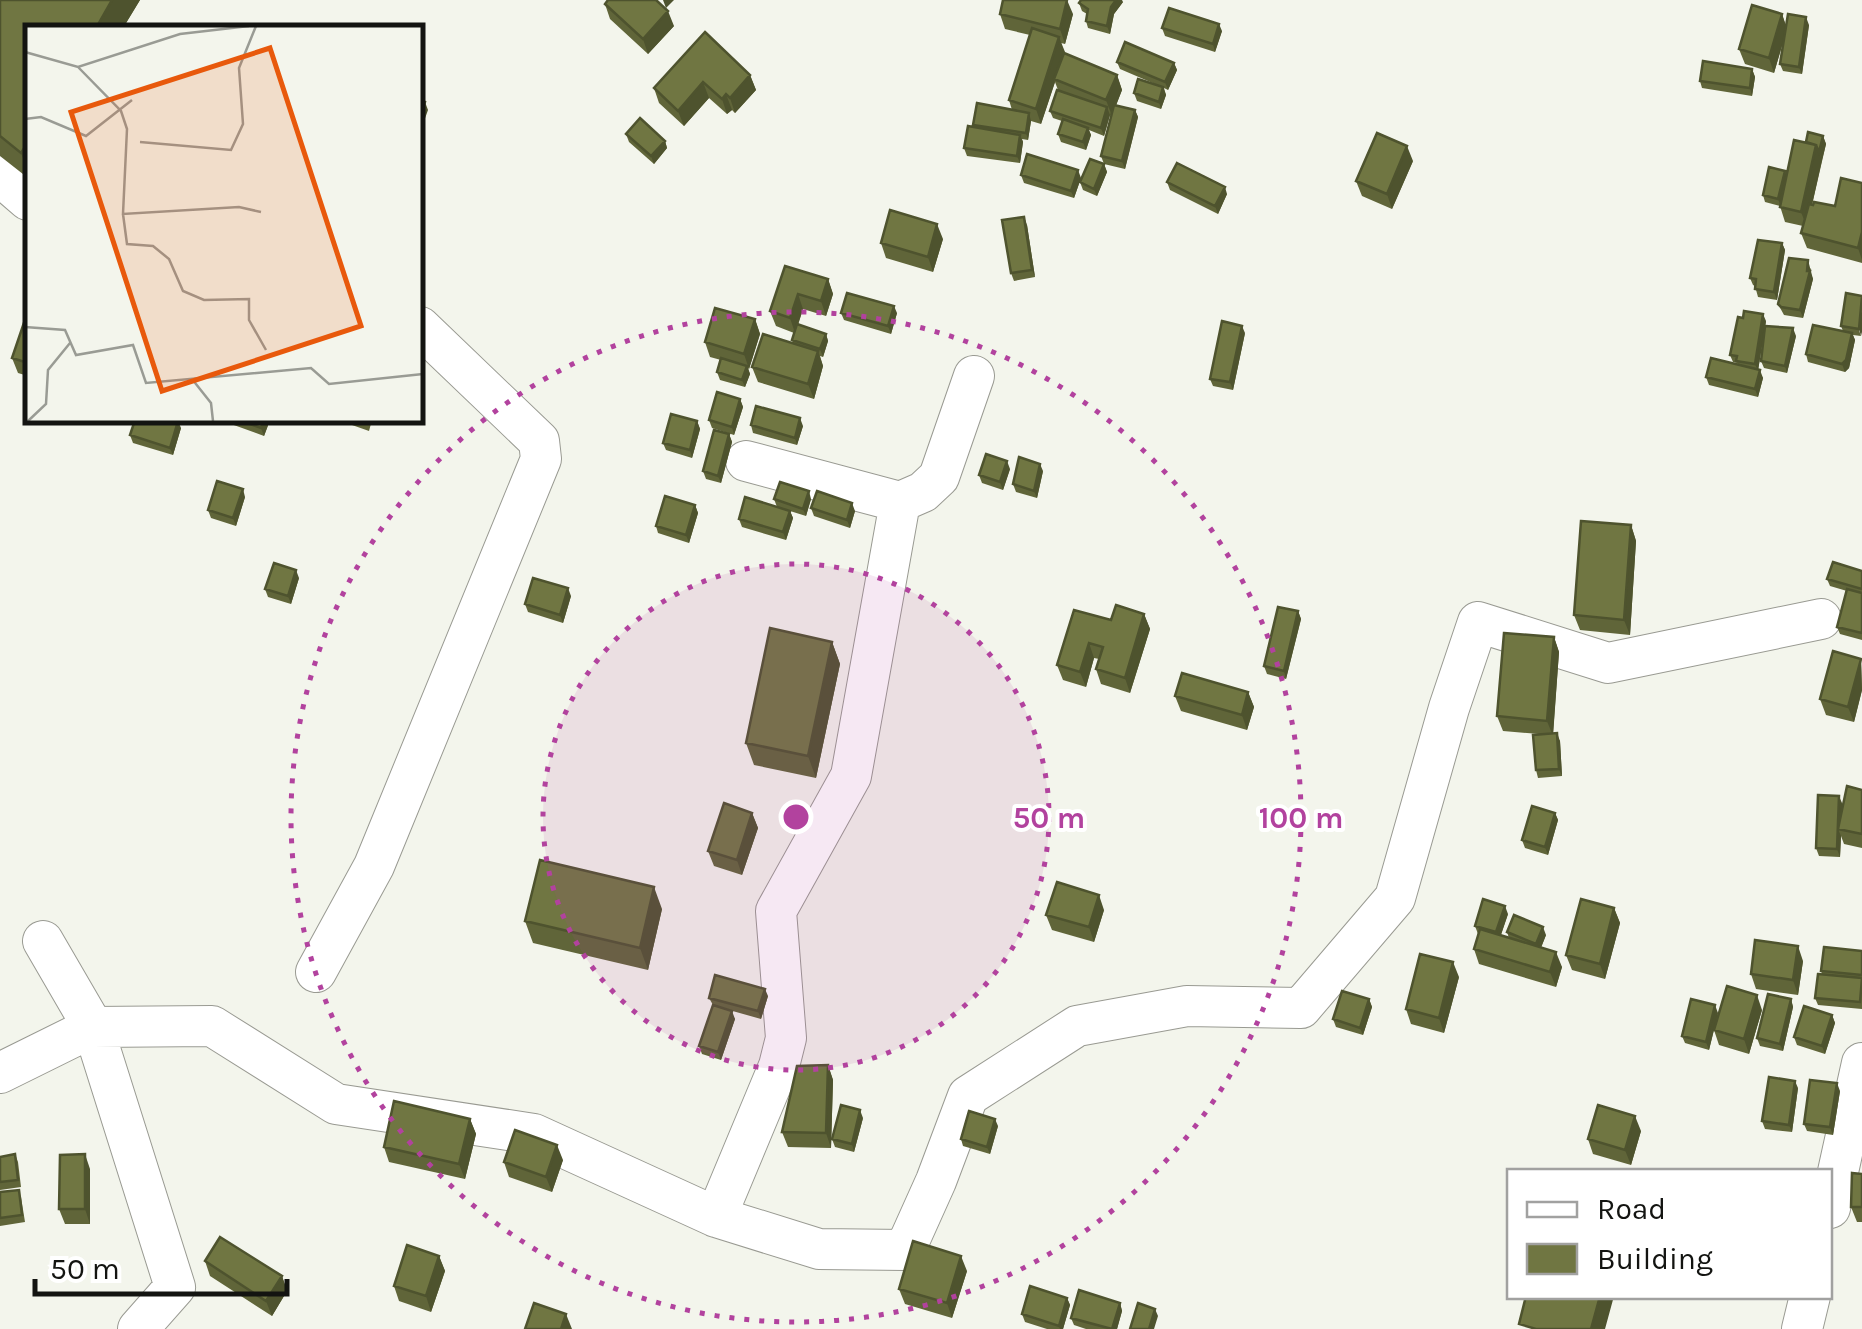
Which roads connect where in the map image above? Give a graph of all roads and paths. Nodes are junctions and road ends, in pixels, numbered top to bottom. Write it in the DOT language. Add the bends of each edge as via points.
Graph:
graph roads {
  1 [pos="0,176"];
  2 [pos="25,197"];
  3 [pos="422,328"];
  4 [pos="974,376"];
  5 [pos="746,461"];
  6 [pos="900,502"];
  7 [pos="1821,619"];
  8 [pos="44,941"];
  9 [pos="316,972"];
  10 [pos="93,1028"];
  11 [pos="1862,1063"];
  12 [pos="0,1073"];
  13 [pos="1855,1123"];
  14 [pos="1832,1201"];
  15 [pos="716,1217"];
  16 [pos="1809,1299"];
  17 [pos="138,1329"];
  18 [pos="1802,1329"];
  1 -- 2 [label="street"];
  3 -- 9 [label="street" via="540,441 541,460 374,866"];
  4 -- 6 [label="street" via="939,477"];
  5 -- 6 [label="street"];
  6 -- 15 [label="street" via="851,776 776,911 786,1038 779,1066"];
  7 -- 15 [label="street" via="1608,663 1478,622 1395,898 1300,1008 1187,1006 1077,1026 968,1096 905,1250 819,1249"];
  8 -- 10 [label="street"];
  10 -- 12 [label="street"];
  10 -- 15 [label="street" via="212,1026 336,1104 534,1134"];
  10 -- 17 [label="street" via="175,1286"];
  11 -- 13 [label="street"];
  13 -- 14 [label="street"];
  16 -- 18 [label="street"];
}
